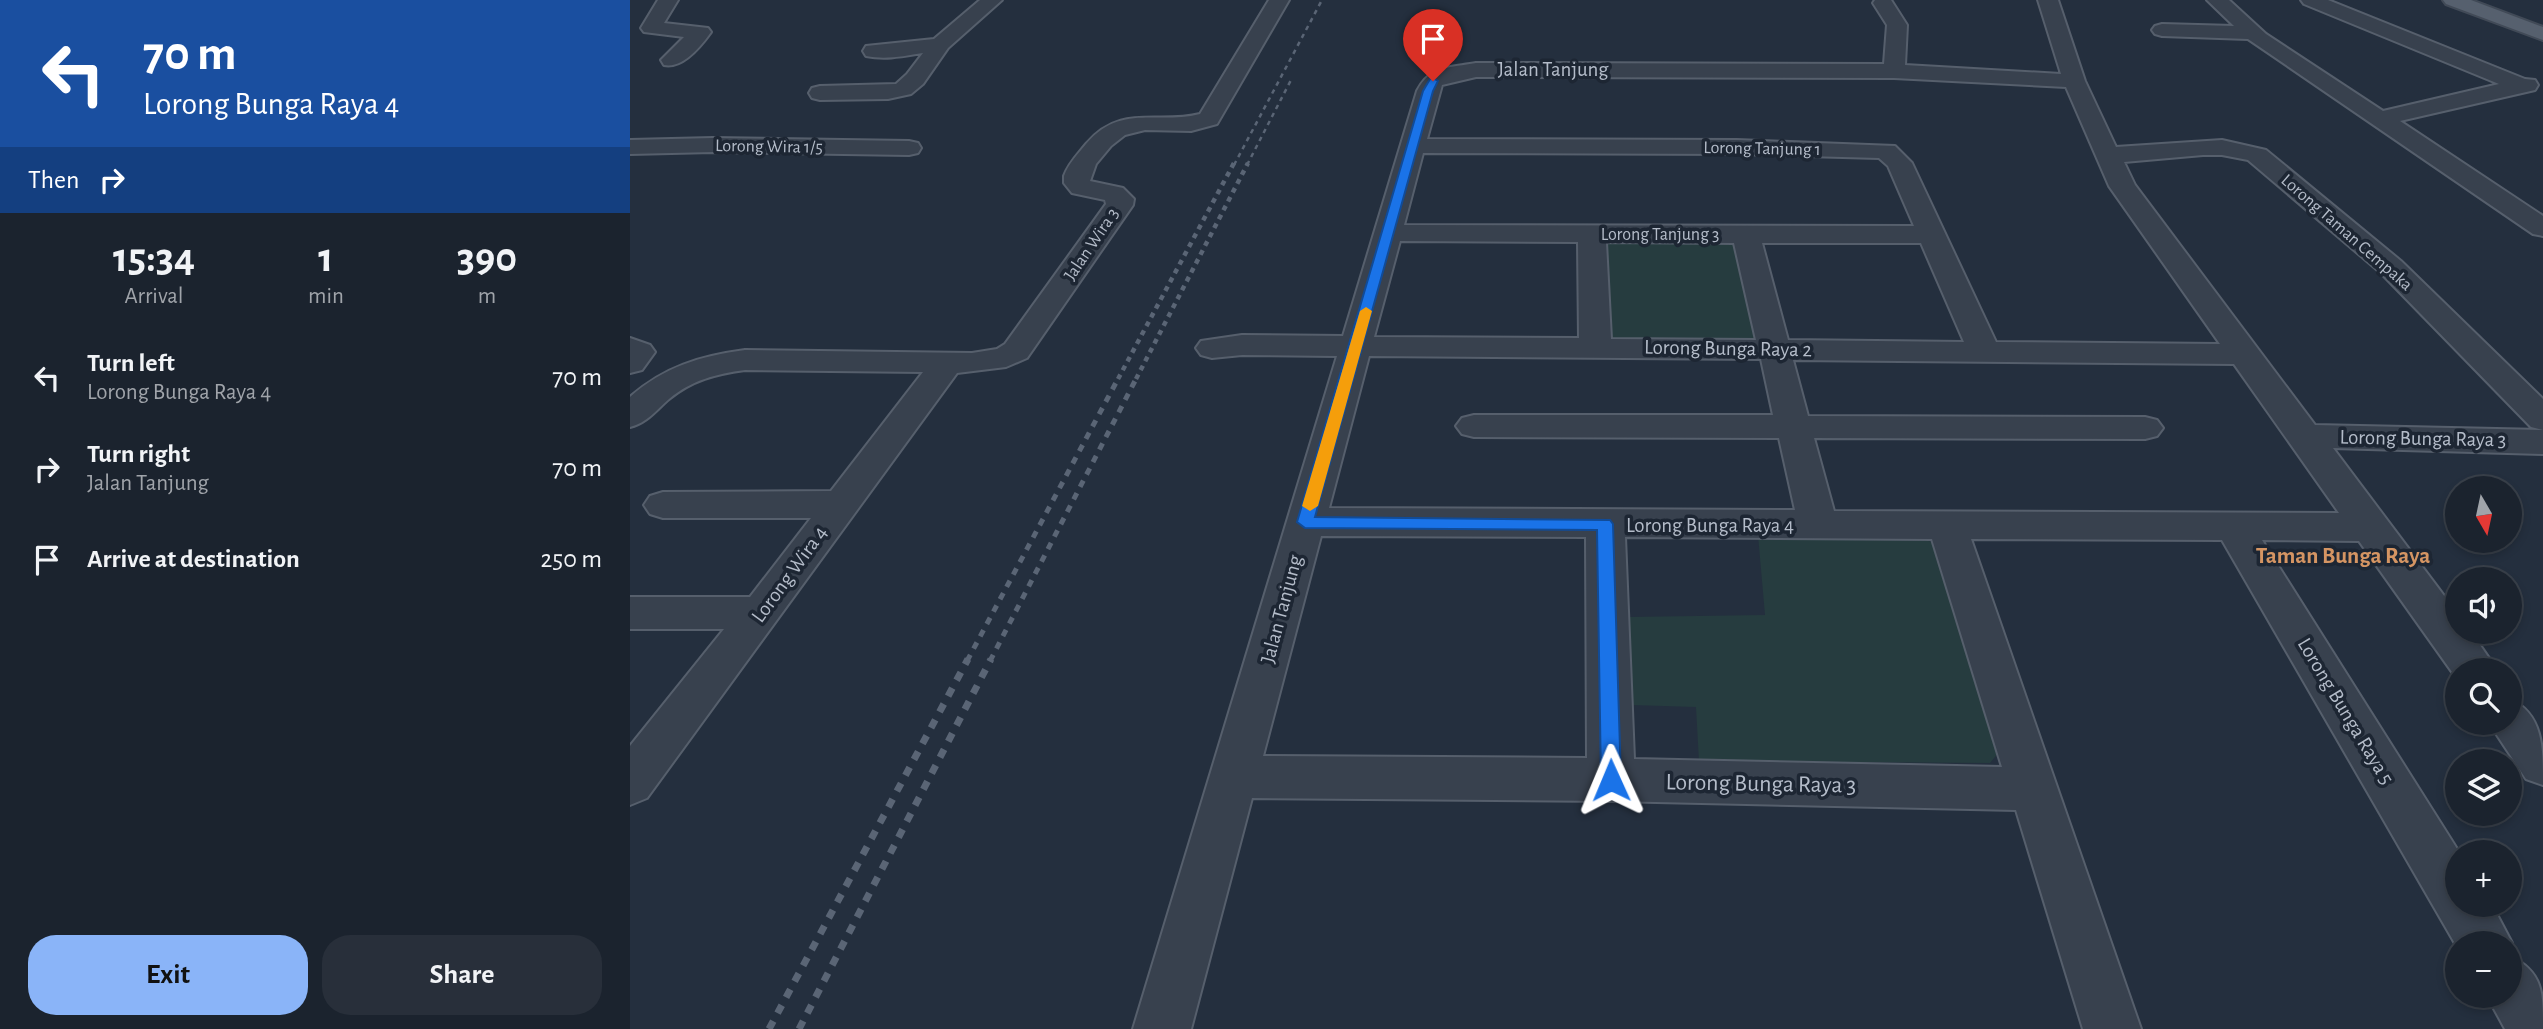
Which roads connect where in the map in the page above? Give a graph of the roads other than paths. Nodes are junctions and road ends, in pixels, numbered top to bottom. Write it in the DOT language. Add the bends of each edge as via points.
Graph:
graph roads {
  1 [pos="668,0"];
  2 [pos="992,0"];
  3 [pos="1279,0"];
  4 [pos="2048,0"];
  5 [pos="2217,0"];
  6 [pos="2292,0"];
  7 [pos="2311,0"];
  8 [pos="2453,0"];
  9 [pos="1883,3"];
  10 [pos="2314,23"];
  11 [pos="2162,30"];
  12 [pos="2252,33"];
  13 [pos="2543,34"];
  14 [pos="2356,40"];
  15 [pos="2414,42"];
  16 [pos="941,44"];
  17 [pos="672,60"];
  18 [pos="927,62"];
  19 [pos="1894,71"];
  20 [pos="2074,81"];
  21 [pos="2533,84"];
  22 [pos="820,93"];
  23 [pos="2378,119"];
  24 [pos="1413,146"];
  25 [pos="630,147"];
  26 [pos="909,148"];
  27 [pos="2106,155"];
  28 [pos="2543,228"];
  29 [pos="1388,233"];
  30 [pos="1592,233"];
  31 [pos="1746,234"];
  32 [pos="1933,235"];
  33 [pos="1356,345"];
  34 [pos="1595,346"];
  35 [pos="630,348"];
  36 [pos="1212,348"];
  37 [pos="1774,349"];
  38 [pos="1984,351"];
  39 [pos="2244,354"];
  40 [pos="630,363"];
  41 [pos="947,363"];
  42 [pos="630,416"];
  43 [pos="2543,419"];
  44 [pos="1474,426"];
  45 [pos="1793,427"];
  46 [pos="2146,428"];
  47 [pos="2303,436"];
  48 [pos="2543,442"];
  49 [pos="841,504"];
  50 [pos="663,505"];
  51 [pos="1305,522"];
  52 [pos="1605,524"];
  53 [pos="1818,525"];
  54 [pos="1947,526"];
  55 [pos="2234,527"];
  56 [pos="2371,527"];
  57 [pos="630,613"];
  58 [pos="761,613"];
  59 [pos="2466,658"];
  60 [pos="2522,735"];
  61 [pos="645,741"];
  62 [pos="2543,764"];
  63 [pos="1235,777"];
  64 [pos="1611,780"];
  65 [pos="630,783"];
  66 [pos="2034,789"];
  67 [pos="2445,876"];
  68 [pos="2522,1004"];
  69 [pos="1162,1029"];
  70 [pos="2112,1029"];
  71 [pos="2537,1029"];
  1 -- 17 [label="street" via="651,28 701,32"];
  2 -- 16 [label="street"];
  3 -- 41 [label="street, Jalan Wira 3" via="1209,119 1127,125 1097,144 1078,171 1077,183 1114,194 1121,199 1119,205 1026,341 1006,357"];
  4 -- 20 [label="street"];
  5 -- 12 [label="street"];
  6 -- 10 [label="street"];
  7 -- 15 [label="street"];
  8 -- 13 [label="main road"];
  9 -- 19 [label="street" via="1897,24"];
  11 -- 12 [label="street"];
  12 -- 23 [label="street"];
  14 -- 15 [label="street"];
  15 -- 21 [label="street"];
  16 -- 18 [label="street"];
  16 -- 18 [label="street" via="883,51 885,62"];
  18 -- 22 [label="street" via="909,86 897,91"];
  19 -- 20 [label="street, Jalan Tanjung"];
  19 -- 24 [label="street, Jalan Tanjung" via="1456,72 1433,81"];
  20 -- 27 [label="street"];
  21 -- 23 [label="street"];
  23 -- 28 [label="street"];
  24 -- 29 [label="street, Jalan Tanjung"];
  24 -- 32 [label="street, Lorong Tanjung 1" via="1886,151 1897,158"];
  25 -- 26 [label="street, Lorong Wira 1/5"];
  27 -- 39 [label="street" via="2136,208"];
  27 -- 43 [label="street, Lorong Taman Cempaka" via="2241,148 2257,155 2368,246"];
  29 -- 30 [label="street, Lorong Tanjung 3"];
  29 -- 33 [label="street, Jalan Tanjung"];
  30 -- 31 [label="street, Lorong Tanjung 3"];
  30 -- 34 [label="street"];
  31 -- 32 [label="street, Lorong Tanjung 3"];
  31 -- 37 [label="street"];
  32 -- 38 [label="street, Lorong Tanjung 1"];
  33 -- 34 [label="street, Lorong Bunga Raya 2"];
  33 -- 36 [label="street, Lorong Bunga Raya 2"];
  33 -- 51 [label="street, Jalan Tanjung"];
  34 -- 37 [label="street, Lorong Bunga Raya 2"];
  35 -- 40 [label="street" via="639,352"];
  37 -- 38 [label="street, Lorong Bunga Raya 2"];
  37 -- 45 [label="street"];
  38 -- 39 [label="street, Lorong Bunga Raya 2"];
  39 -- 47 [label="street"];
  41 -- 42 [label="street, Jalan Wira 3" via="720,363 677,376"];
  41 -- 49 [label="street, Lorong Wira 4"];
  44 -- 45 [label="street"];
  45 -- 46 [label="street"];
  45 -- 53 [label="street"];
  47 -- 48 [label="street, Lorong Bunga Raya 3"];
  47 -- 56 [label="street"];
  49 -- 50 [label="street"];
  49 -- 58 [label="street, Lorong Wira 4"];
  51 -- 52 [label="street, Lorong Bunga Raya 4"];
  51 -- 63 [label="street, Jalan Tanjung"];
  52 -- 53 [label="street, Lorong Bunga Raya 4"];
  52 -- 64 [label="street"];
  53 -- 54 [label="street, Lorong Bunga Raya 4"];
  54 -- 55 [label="street, Lorong Bunga Raya 4"];
  54 -- 66 [label="street"];
  55 -- 56 [label="street, Lorong Bunga Raya 4"];
  55 -- 67 [label="street, Lorong Bunga Raya 5"];
  56 -- 59 [label="street"];
  57 -- 58 [label="street"];
  58 -- 61 [label="street, Lorong Wira 4"];
  60 -- 62 [label="street"];
  61 -- 65 [label="street, Lorong Wira 4"];
  63 -- 64 [label="street, Lorong Bunga Raya 3"];
  63 -- 69 [label="street, Jalan Tanjung"];
  64 -- 66 [label="street, Lorong Bunga Raya 3"];
  66 -- 70 [label="street"];
  68 -- 71 [label="street"];
}
